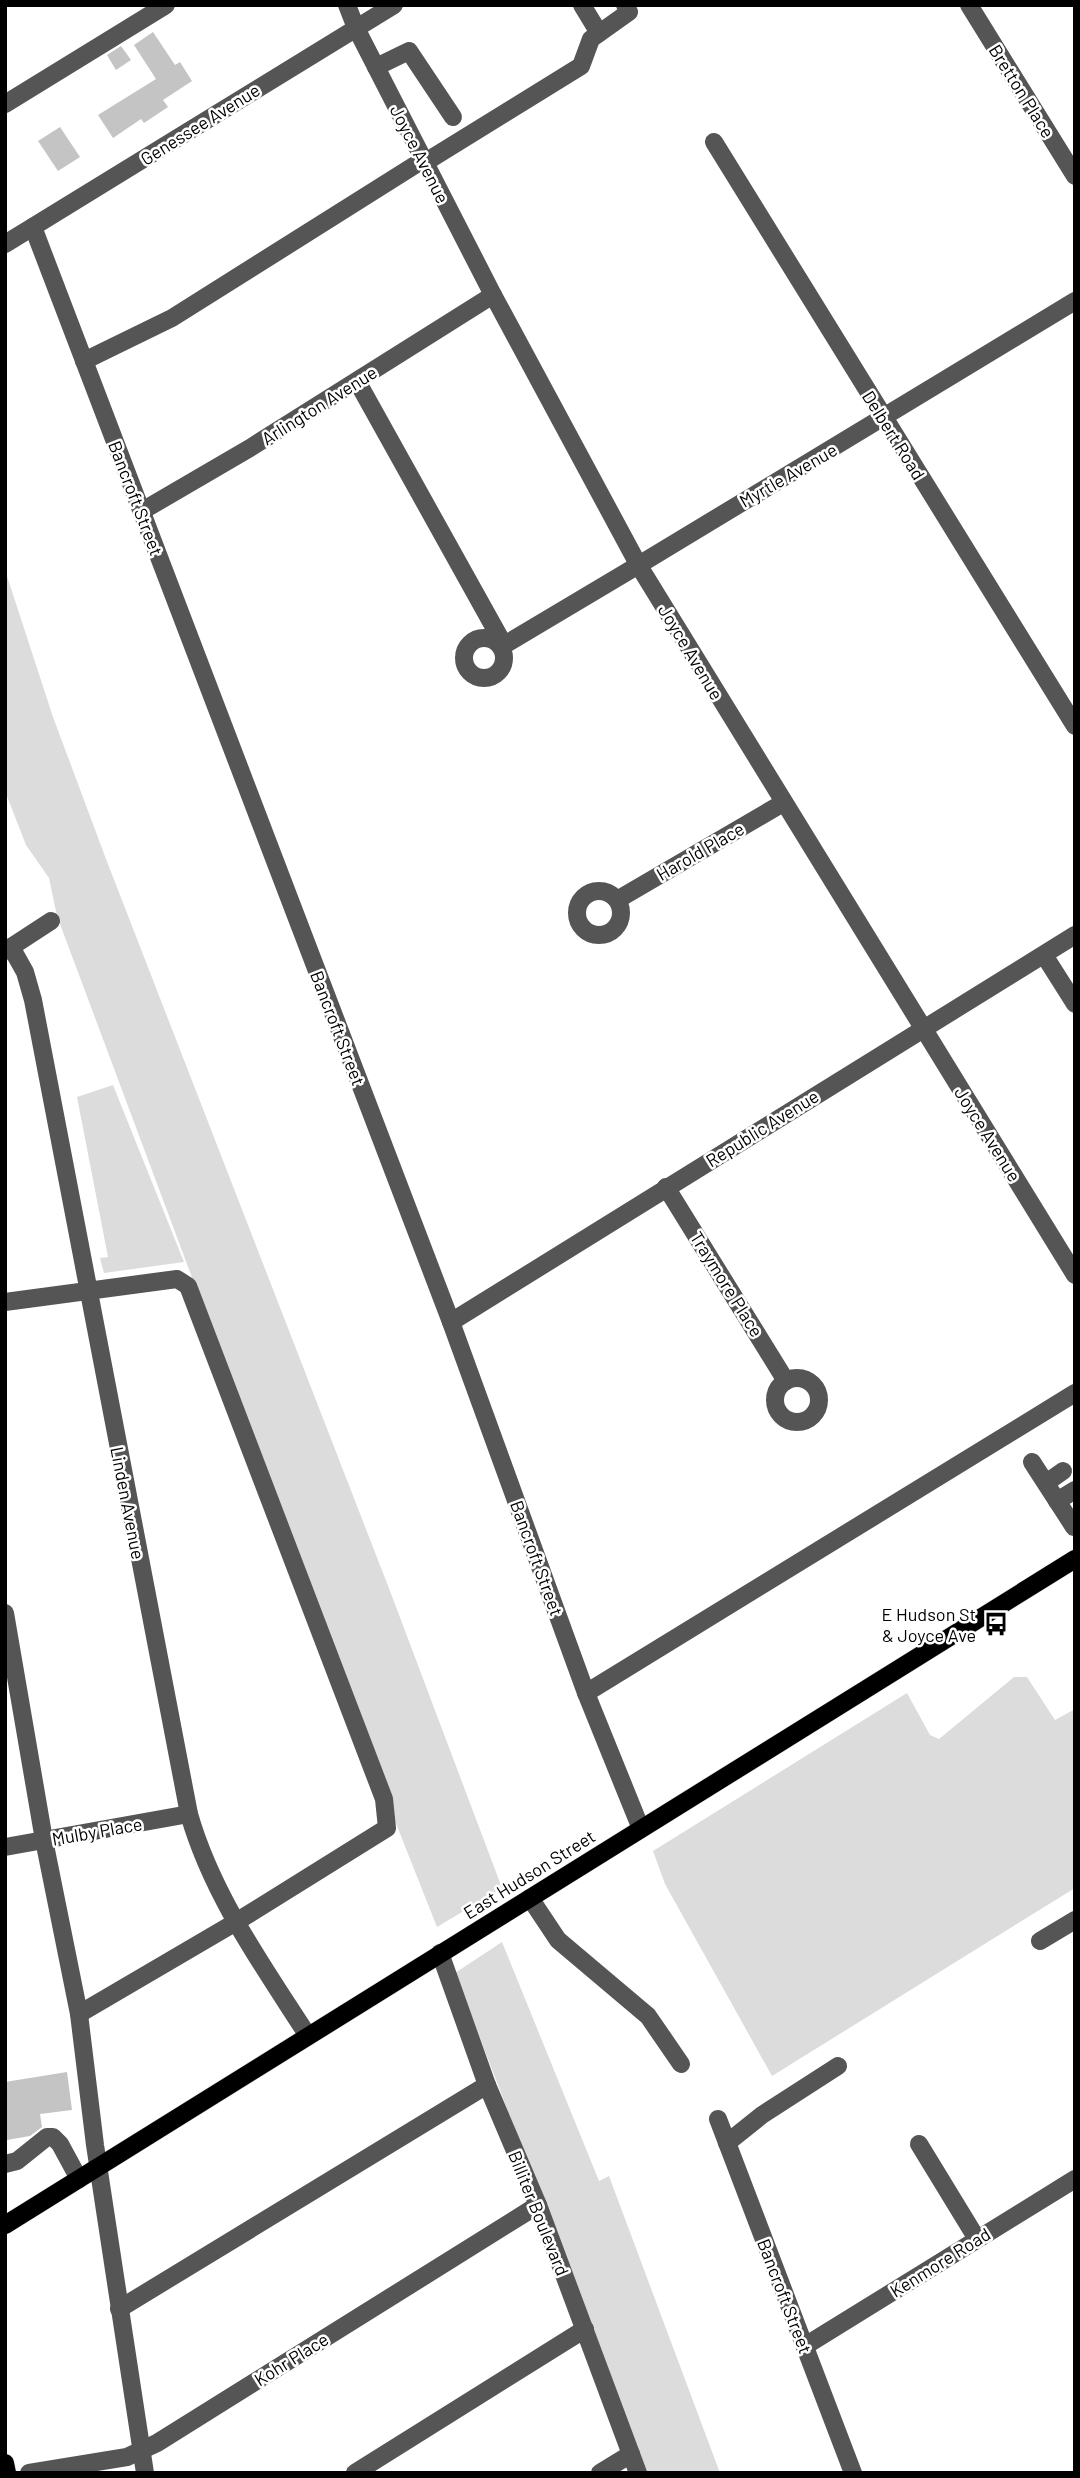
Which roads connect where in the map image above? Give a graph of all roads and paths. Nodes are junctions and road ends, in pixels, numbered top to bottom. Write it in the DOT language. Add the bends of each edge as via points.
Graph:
graph roads {
  1 [pos="166,5"];
  2 [pos="346,5"];
  3 [pos="394,5"];
  4 [pos="582,5"];
  5 [pos="625,5"];
  6 [pos="969,5"];
  7 [pos="356,28"];
  8 [pos="599,33"];
  9 [pos="376,67"];
  10 [pos="5,104"];
  11 [pos="453,117"];
  12 [pos="714,142"];
  13 [pos="424,161"];
  14 [pos="1075,176"];
  15 [pos="33,227"];
  16 [pos="5,244"];
  17 [pos="493,295"];
  18 [pos="1075,302"];
  19 [pos="84,362"];
  20 [pos="357,381"];
  21 [pos="884,418"];
  22 [pos="142,511"];
  23 [pos="639,566"];
  24 [pos="1075,726"];
  25 [pos="783,803"];
  26 [pos="617,900"];
  27 [pos="51,921"];
  28 [pos="1075,935"];
  29 [pos="8,949"];
  30 [pos="1044,954"];
  31 [pos="1075,1004"];
  32 [pos="923,1028"];
  33 [pos="666,1187"];
  34 [pos="1075,1275"];
  35 [pos="88,1290"];
  36 [pos="5,1302"];
  37 [pos="451,1322"];
  38 [pos="786,1381"];
  39 [pos="1075,1393"];
  40 [pos="1032,1462"];
  41 [pos="1063,1471"];
  42 [pos="1046,1483"];
  43 [pos="1075,1490"];
  44 [pos="1057,1501"];
  45 [pos="1074,1528"];
  46 [pos="1075,1559"];
  47 [pos="5,1614"];
  48 [pos="9,1656"];
  49 [pos="586,1693"];
  50 [pos="188,1814"];
  51 [pos="641,1829"];
  52 [pos="44,1840"];
  53 [pos="5,1847"];
  54 [pos="530,1898"];
  55 [pos="1075,1920"];
  56 [pos="236,1922"];
  57 [pos="1040,1941"];
  58 [pos="440,1953"];
  59 [pos="79,2014"];
  60 [pos="308,2036"];
  61 [pos="681,2064"];
  62 [pos="838,2066"];
  63 [pos="487,2085"];
  64 [pos="718,2119"];
  65 [pos="727,2143"];
  66 [pos="919,2144"];
  67 [pos="5,2164"];
  68 [pos="99,2167"];
  69 [pos="79,2179"];
  70 [pos="1075,2179"];
  71 [pos="538,2205"];
  72 [pos="5,2225"];
  73 [pos="977,2239"];
  74 [pos="119,2309"];
  75 [pos="585,2329"];
  76 [pos="805,2346"];
  77 [pos="141,2451"];
  78 [pos="631,2454"];
  79 [pos="5,2463"];
  80 [pos="7,2473"];
  81 [pos="29,2473"];
  82 [pos="145,2473"];
  83 [pos="355,2473"];
  84 [pos="600,2473"];
  85 [pos="638,2473"];
  86 [pos="853,2473"];
  1 -- 10 [label="street"];
  2 -- 7 [label="street, Joyce Avenue"];
  3 -- 7 [label="street, Genessee Avenue"];
  4 -- 8 [label="street"];
  5 -- 8 [label="street" via="629,12"];
  6 -- 14 [label="street, Bretton Place"];
  7 -- 9 [label="street, Joyce Avenue"];
  7 -- 15 [label="street, Genessee Avenue"];
  8 -- 13 [label="street" via="591,39 582,66"];
  9 -- 11 [label="street" via="409,51"];
  9 -- 13 [label="street, Joyce Avenue"];
  12 -- 21 [label="street, Delbert Road"];
  13 -- 17 [label="street, Joyce Avenue"];
  13 -- 19 [label="street" via="172,318"];
  15 -- 16 [label="street, Genessee Avenue"];
  15 -- 19 [label="street, Bancroft Street"];
  17 -- 20 [label="street, Arlington Avenue"];
  17 -- 23 [label="street, Joyce Avenue"];
  18 -- 21 [label="street, Myrtle Avenue"];
  19 -- 22 [label="street, Bancroft Street"];
  20 -- 22 [label="street, Arlington Avenue"];
  20 -- 23 [label="street, Myrtle Avenue" via="503,646"];
  21 -- 23 [label="street, Myrtle Avenue"];
  21 -- 24 [label="street, Delbert Road"];
  22 -- 37 [label="street, Bancroft Street"];
  23 -- 25 [label="street, Joyce Avenue"];
  25 -- 26 [label="street, Harold Place"];
  25 -- 32 [label="street, Joyce Avenue"];
  27 -- 29 [label="street"];
  28 -- 30 [label="street, Republic Avenue"];
  29 -- 35 [label="street, Linden Avenue" via="25,972 33,1000"];
  30 -- 31 [label="street"];
  30 -- 32 [label="street, Republic Avenue"];
  32 -- 33 [label="street, Republic Avenue"];
  32 -- 34 [label="street, Joyce Avenue"];
  33 -- 37 [label="street, Republic Avenue"];
  33 -- 38 [label="street, Traymore Place"];
  35 -- 36 [label="street"];
  35 -- 50 [label="street, Linden Avenue"];
  35 -- 56 [label="street" via="177,1279 188,1286 384,1799 387,1828"];
  37 -- 49 [label="street, Bancroft Street"];
  39 -- 49 [label="street"];
  40 -- 42 [label="street"];
  41 -- 42 [label="street"];
  42 -- 44 [label="street"];
  43 -- 44 [label="street"];
  44 -- 45 [label="street"];
  46 -- 51 [label="main road, East Hudson Street"];
  47 -- 48 [label="street"];
  48 -- 52 [label="street"];
  49 -- 51 [label="street, Bancroft Street"];
  50 -- 52 [label="street, Mulby Place"];
  50 -- 56 [label="street, Linden Avenue" via="197,1844"];
  51 -- 54 [label="main road, East Hudson Street"];
  52 -- 53 [label="street, Mulby Place"];
  52 -- 59 [label="street"];
  54 -- 58 [label="main road, East Hudson Street"];
  54 -- 61 [label="street" via="558,1940 648,2016"];
  55 -- 57 [label="street"];
  56 -- 59 [label="street"];
  56 -- 60 [label="street, Linden Avenue"];
  58 -- 60 [label="main road, East Hudson Street"];
  58 -- 63 [label="street, Billiter Boulevard"];
  59 -- 68 [label="street"];
  60 -- 68 [label="main road, East Hudson Street"];
  62 -- 65 [label="street"];
  63 -- 71 [label="street, Billiter Boulevard"];
  63 -- 74 [label="street"];
  64 -- 65 [label="street, Bancroft Street"];
  65 -- 76 [label="street, Bancroft Street"];
  66 -- 73 [label="street"];
  67 -- 69 [label="street" via="53,2137"];
  68 -- 69 [label="main road, East Hudson Street"];
  68 -- 74 [label="street"];
  69 -- 72 [label="main road, East Hudson Street"];
  70 -- 73 [label="street, Kenmore Road"];
  71 -- 75 [label="street, Billiter Boulevard"];
  71 -- 77 [label="street, Kohr Place"];
  73 -- 76 [label="street, Kenmore Road"];
  74 -- 77 [label="street"];
  75 -- 78 [label="street, Billiter Boulevard"];
  75 -- 83 [label="street"];
  76 -- 86 [label="street, Bancroft Street"];
  77 -- 81 [label="street, Kohr Place"];
  77 -- 82 [label="street"];
  78 -- 84 [label="street"];
  78 -- 85 [label="street, Billiter Boulevard"];
  79 -- 80 [label="main road"];
}
